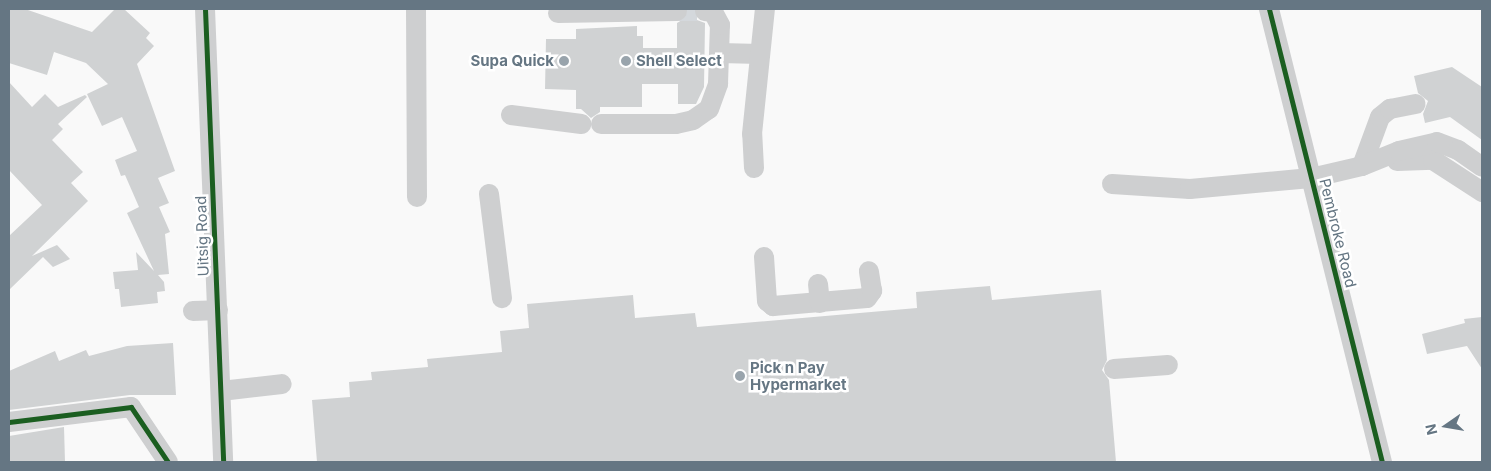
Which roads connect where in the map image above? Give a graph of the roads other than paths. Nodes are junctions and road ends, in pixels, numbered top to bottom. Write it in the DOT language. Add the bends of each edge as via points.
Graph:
graph roads {
  1 [pos="205,9"];
  2 [pos="416,9"];
  3 [pos="650,9"];
  4 [pos="765,9"];
  5 [pos="1269,9"];
  6 [pos="677,11"];
  7 [pos="705,11"];
  8 [pos="558,13"];
  9 [pos="720,53"];
  10 [pos="760,54"];
  11 [pos="1416,104"];
  12 [pos="511,115"];
  13 [pos="1370,164"];
  14 [pos="1482,167"];
  15 [pos="754,168"];
  16 [pos="1311,178"];
  17 [pos="1112,184"];
  18 [pos="1475,188"];
  19 [pos="490,194"];
  20 [pos="417,197"];
  21 [pos="764,257"];
  22 [pos="869,271"];
  23 [pos="502,298"];
  24 [pos="218,310"];
  25 [pos="193,311"];
  26 [pos="1168,365"];
  27 [pos="1114,369"];
  28 [pos="282,384"];
  29 [pos="221,390"];
  30 [pos="9,422"];
  31 [pos="168,462"];
  32 [pos="223,462"];
  33 [pos="1382,462"];
  1 -- 24 [label="street, Uitsig Road"];
  2 -- 20 [label="street"];
  3 -- 6 [label="street"];
  3 -- 8 [label="street"];
  4 -- 10 [label="street"];
  5 -- 16 [label="street, Pembroke Road"];
  7 -- 9 [label="street" via="713,12 717,17"];
  9 -- 10 [label="street"];
  9 -- 12 [label="street" via="718,84 709,109 693,120 676,124 591,124"];
  10 -- 15 [label="street" via="752,134"];
  11 -- 13 [label="street" via="1390,109 1380,117"];
  13 -- 14 [label="street" via="1399,151 1437,142 1458,150"];
  13 -- 16 [label="street"];
  13 -- 18 [label="street" via="1433,160"];
  14 -- 18 [label="street"];
  16 -- 17 [label="street" via="1190,189"];
  16 -- 33 [label="street, Pembroke Road"];
  19 -- 23 [label="street"];
  21 -- 22 [label="street" via="769,304 779,307 819,294 867,298 872,291"];
  24 -- 25 [label="street"];
  24 -- 29 [label="street, Uitsig Road"];
  26 -- 27 [label="street"];
  28 -- 29 [label="street"];
  29 -- 32 [label="street, Uitsig Road"];
  30 -- 31 [label="street" via="131,407"];
}
